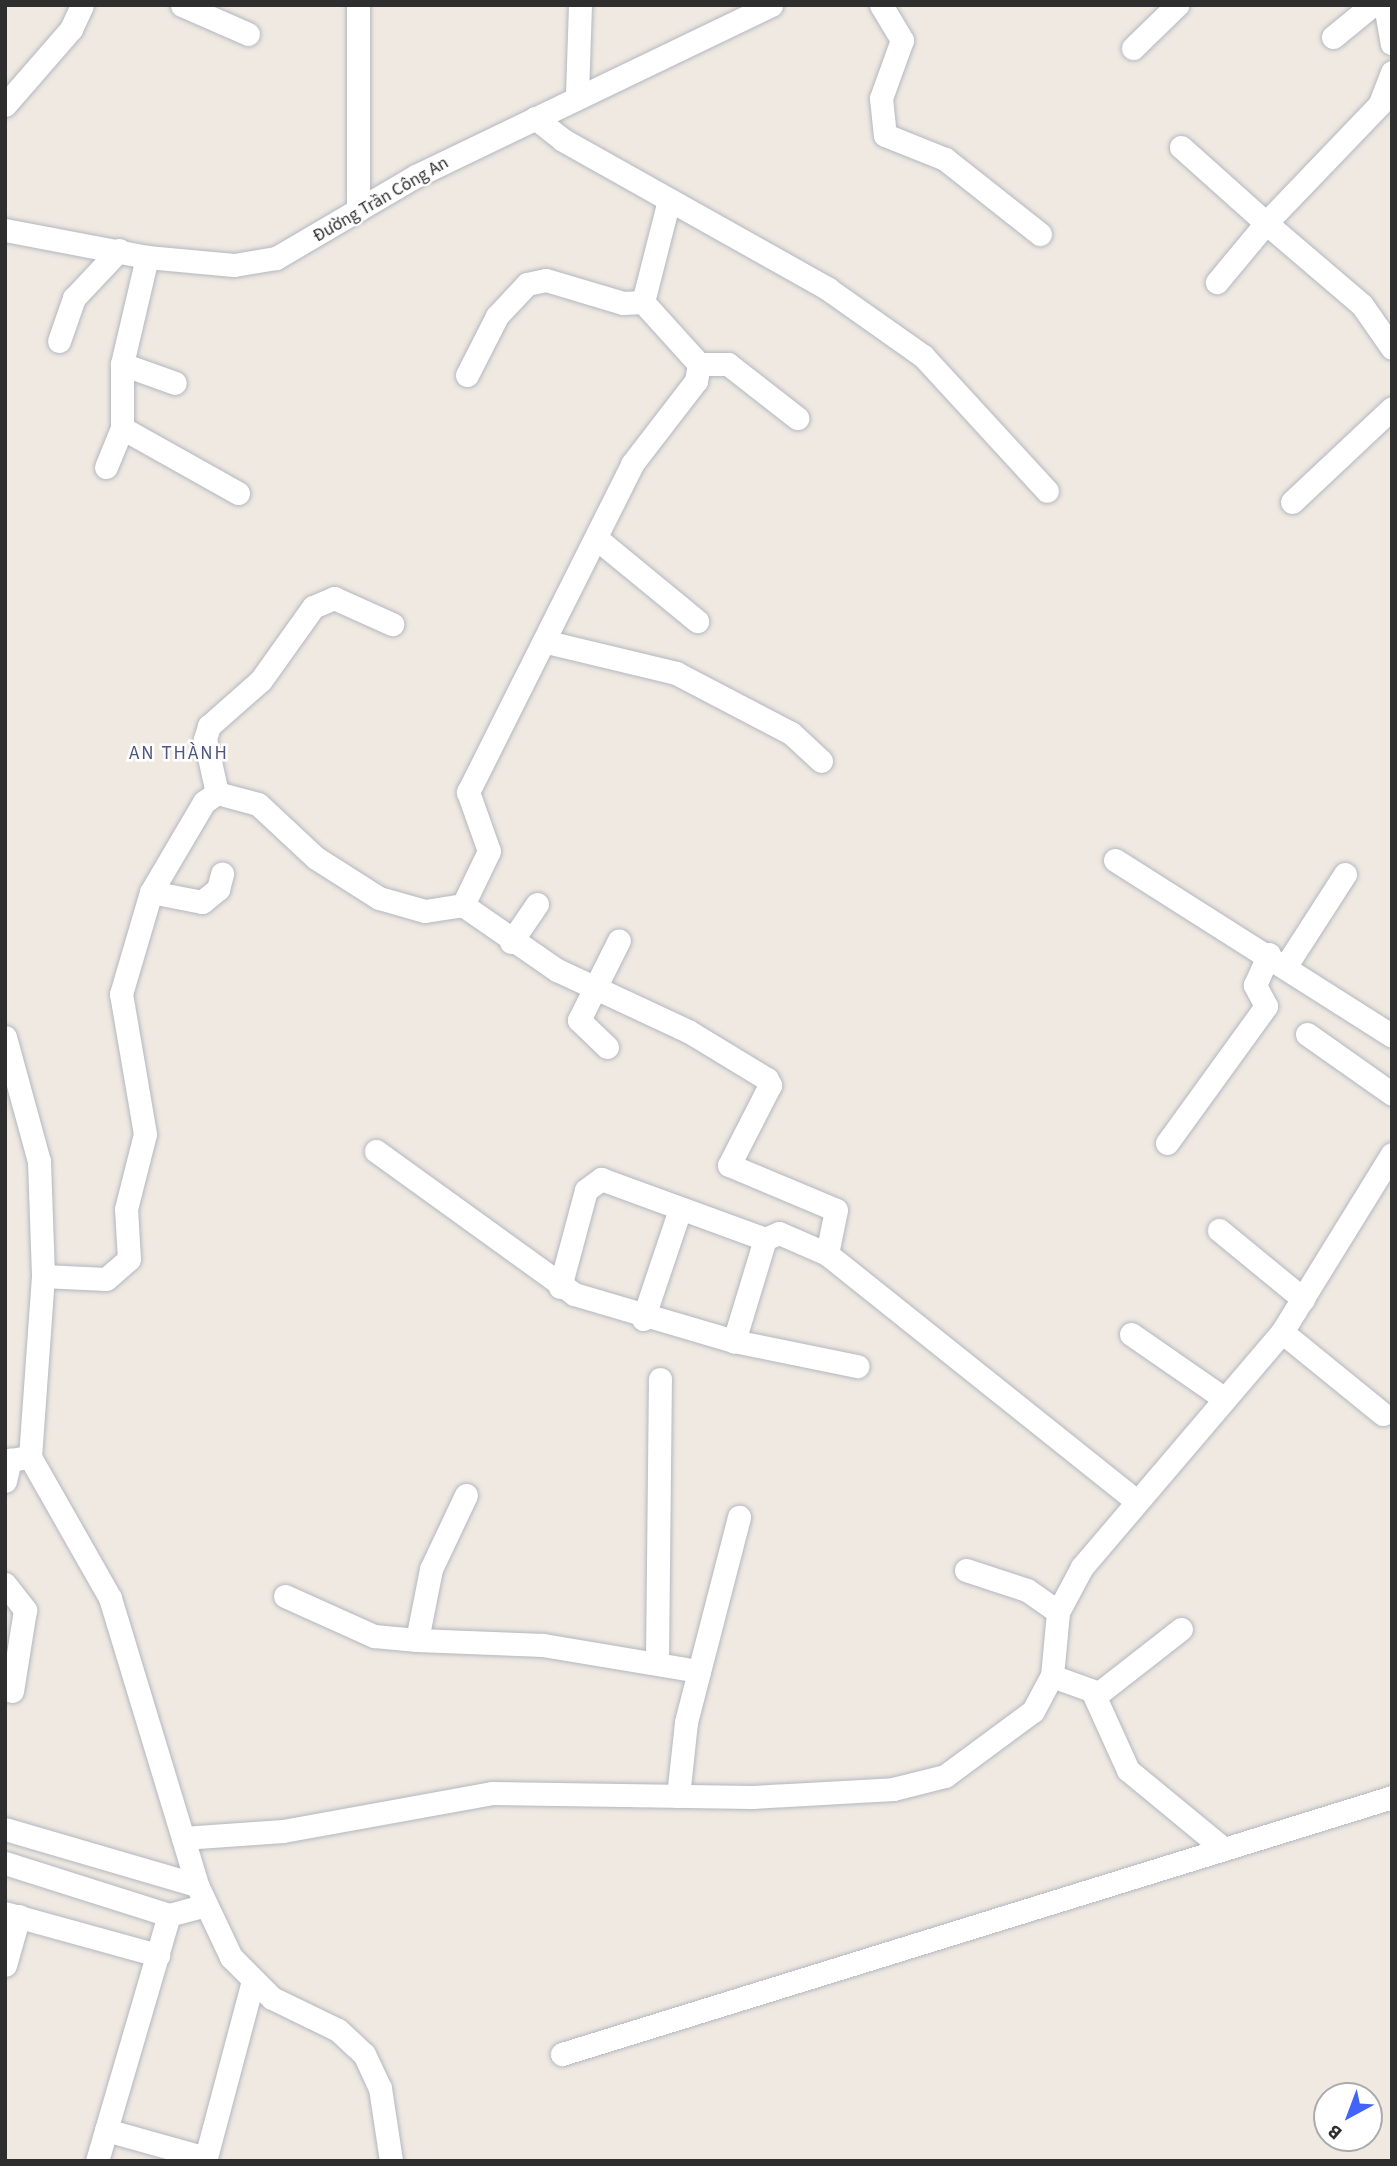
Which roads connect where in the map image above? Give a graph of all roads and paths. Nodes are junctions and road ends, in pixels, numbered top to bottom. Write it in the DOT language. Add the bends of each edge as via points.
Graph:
graph roads {
  1 [pos="82,5"];
  2 [pos="182,5"];
  3 [pos="358,5"];
  4 [pos="580,5"];
  5 [pos="771,5"];
  6 [pos="881,5"];
  7 [pos="1177,5"];
  8 [pos="1372,5"];
  9 [pos="1385,5"];
  10 [pos="248,34"];
  11 [pos="1333,37"];
  12 [pos="1392,43"];
  13 [pos="1133,48"];
  14 [pos="1392,72"];
  15 [pos="577,95"];
  16 [pos="5,105"];
  17 [pos="535,118"];
  18 [pos="1181,147"];
  19 [pos="669,200"];
  20 [pos="358,210"];
  21 [pos="1266,223"];
  22 [pos="5,230"];
  23 [pos="1040,234"];
  24 [pos="119,250"];
  25 [pos="147,257"];
  26 [pos="1217,282"];
  27 [pos="643,302"];
  28 [pos="59,341"];
  29 [pos="1392,348"];
  30 [pos="122,364"];
  31 [pos="699,364"];
  32 [pos="467,376"];
  33 [pos="175,383"];
  34 [pos="1392,408"];
  35 [pos="797,418"];
  36 [pos="122,428"];
  37 [pos="106,467"];
  38 [pos="1047,491"];
  39 [pos="238,494"];
  40 [pos="1292,502"];
  41 [pos="596,538"];
  42 [pos="696,621"];
  43 [pos="392,624"];
  44 [pos="547,642"];
  45 [pos="821,761"];
  46 [pos="216,793"];
  47 [pos="1115,860"];
  48 [pos="222,874"];
  49 [pos="1345,874"];
  50 [pos="152,892"];
  51 [pos="537,904"];
  52 [pos="463,905"];
  53 [pos="619,940"];
  54 [pos="511,942"];
  55 [pos="1278,959"];
  56 [pos="591,986"];
  57 [pos="1307,1034"];
  58 [pos="1392,1036"];
  59 [pos="5,1037"];
  60 [pos="607,1047"];
  61 [pos="11,1087"];
  62 [pos="1392,1094"];
  63 [pos="1167,1143"];
  64 [pos="376,1151"];
  65 [pos="1392,1154"];
  66 [pos="680,1209"];
  67 [pos="1219,1230"];
  68 [pos="765,1240"];
  69 [pos="827,1254"];
  70 [pos="43,1276"];
  71 [pos="560,1287"];
  72 [pos="1303,1299"];
  73 [pos="643,1320"];
  74 [pos="1282,1332"];
  75 [pos="1131,1334"];
  76 [pos="734,1341"];
  77 [pos="858,1366"];
  78 [pos="660,1379"];
  79 [pos="1224,1399"];
  80 [pos="1382,1414"];
  81 [pos="13,1464"];
  82 [pos="466,1495"];
  83 [pos="1135,1500"];
  84 [pos="739,1517"];
  85 [pos="966,1570"];
  86 [pos="5,1584"];
  87 [pos="285,1596"];
  88 [pos="1058,1612"];
  89 [pos="1181,1629"];
  90 [pos="417,1640"];
  91 [pos="657,1661"];
  92 [pos="699,1671"];
  93 [pos="1052,1676"];
  94 [pos="12,1691"];
  95 [pos="1094,1695"];
  96 [pos="678,1796"];
  97 [pos="1392,1797"];
  98 [pos="5,1829"];
  99 [pos="183,1838"];
  100 [pos="1224,1849"];
  101 [pos="5,1863"];
  102 [pos="202,1895"];
  103 [pos="12,1915"];
  104 [pos="169,1915"];
  105 [pos="158,1955"];
  106 [pos="5,1965"];
  107 [pos="252,1984"];
  108 [pos="562,2054"];
  109 [pos="106,2130"];
  110 [pos="205,2159"];
  111 [pos="97,2161"];
  112 [pos="391,2161"];
  1 -- 16 [label="street" via="71,29"];
  2 -- 10 [label="street"];
  3 -- 20 [label="street"];
  4 -- 15 [label="street"];
  5 -- 15 [label="street, Đường Trần Công An"];
  6 -- 23 [label="street" via="902,40 881,98 885,135 946,159"];
  7 -- 13 [label="street"];
  8 -- 11 [label="street"];
  9 -- 12 [label="street"];
  14 -- 21 [label="street" via="1380,104"];
  15 -- 17 [label="street, Đường Trần Công An"];
  17 -- 19 [label="street"];
  17 -- 20 [label="street, Đường Trần Công An"];
  18 -- 21 [label="street"];
  19 -- 27 [label="street"];
  19 -- 38 [label="street" via="828,289 923,356"];
  20 -- 25 [label="street, Đường Trần Công An" via="276,258 234,265"];
  21 -- 26 [label="street"];
  21 -- 29 [label="street" via="1362,305"];
  22 -- 24 [label="street, Đường Trần Công An"];
  24 -- 25 [label="street, Đường Trần Công An"];
  24 -- 28 [label="street" via="74,298"];
  25 -- 30 [label="street"];
  27 -- 31 [label="street"];
  27 -- 32 [label="street" via="623,303 557,282 527,284 497,316"];
  30 -- 33 [label="street"];
  30 -- 36 [label="street"];
  31 -- 35 [label="street" via="728,364"];
  31 -- 41 [label="street" via="696,381 632,464"];
  34 -- 40 [label="street"];
  36 -- 37 [label="street"];
  36 -- 39 [label="street"];
  41 -- 42 [label="street"];
  41 -- 44 [label="street"];
  43 -- 46 [label="street" via="334,598 313,607 261,680 209,726 205,739"];
  44 -- 45 [label="street" via="676,673 791,733"];
  44 -- 52 [label="street" via="468,792 489,850"];
  46 -- 50 [label="street" via="204,803"];
  46 -- 52 [label="street" via="258,804 316,858 379,898 425,911"];
  47 -- 55 [label="street"];
  48 -- 50 [label="street" via="218,889 202,902"];
  49 -- 55 [label="street"];
  50 -- 70 [label="street" via="121,994 145,1134 126,1209 129,1259 106,1279"];
  51 -- 54 [label="street"];
  52 -- 54 [label="street"];
  53 -- 56 [label="street"];
  54 -- 56 [label="street"];
  55 -- 58 [label="street"];
  55 -- 63 [label="street" via="1255,985 1266,1006"];
  56 -- 60 [label="street" via="579,1020"];
  56 -- 69 [label="street" via="688,1031 769,1082 729,1165 836,1210"];
  57 -- 62 [label="street"];
  59 -- 61 [label="street"];
  61 -- 70 [label="street" via="39,1161"];
  64 -- 71 [label="street"];
  65 -- 72 [label="street"];
  66 -- 68 [label="street"];
  66 -- 71 [label="street" via="592,1181"];
  66 -- 73 [label="street"];
  67 -- 72 [label="street"];
  68 -- 69 [label="street" via="779,1233"];
  68 -- 76 [label="street"];
  69 -- 83 [label="street"];
  70 -- 81 [label="street"];
  71 -- 73 [label="street"];
  72 -- 74 [label="street"];
  73 -- 76 [label="street"];
  74 -- 79 [label="street"];
  74 -- 80 [label="street"];
  75 -- 79 [label="street"];
  76 -- 77 [label="street"];
  78 -- 91 [label="street"];
  79 -- 83 [label="street"];
  81 -- 99 [label="street" via="110,1598"];
  82 -- 90 [label="street" via="431,1569"];
  83 -- 88 [label="street" via="1082,1567"];
  84 -- 92 [label="street"];
  85 -- 88 [label="street" via="1027,1590"];
  86 -- 94 [label="street" via="25,1610"];
  87 -- 90 [label="street" via="373,1636"];
  88 -- 93 [label="street"];
  89 -- 95 [label="street"];
  90 -- 91 [label="street" via="543,1644"];
  91 -- 92 [label="street"];
  92 -- 96 [label="street"];
  93 -- 95 [label="street"];
  93 -- 96 [label="street" via="1033,1711 990,1749 945,1776 893,1789"];
  95 -- 100 [label="street" via="1128,1770"];
  96 -- 99 [label="street" via="492,1793 283,1831"];
  97 -- 100 [label="street"];
  98 -- 102 [label="street"];
  99 -- 102 [label="street"];
  100 -- 108 [label="street"];
  101 -- 104 [label="street"];
  102 -- 104 [label="street"];
  102 -- 107 [label="street"];
  103 -- 105 [label="street"];
  103 -- 106 [label="street"];
  104 -- 105 [label="street"];
  105 -- 109 [label="street"];
  107 -- 110 [label="street"];
  107 -- 112 [label="street" via="338,2030 364,2053 380,2088"];
  109 -- 110 [label="street"];
  109 -- 111 [label="street"];
}
